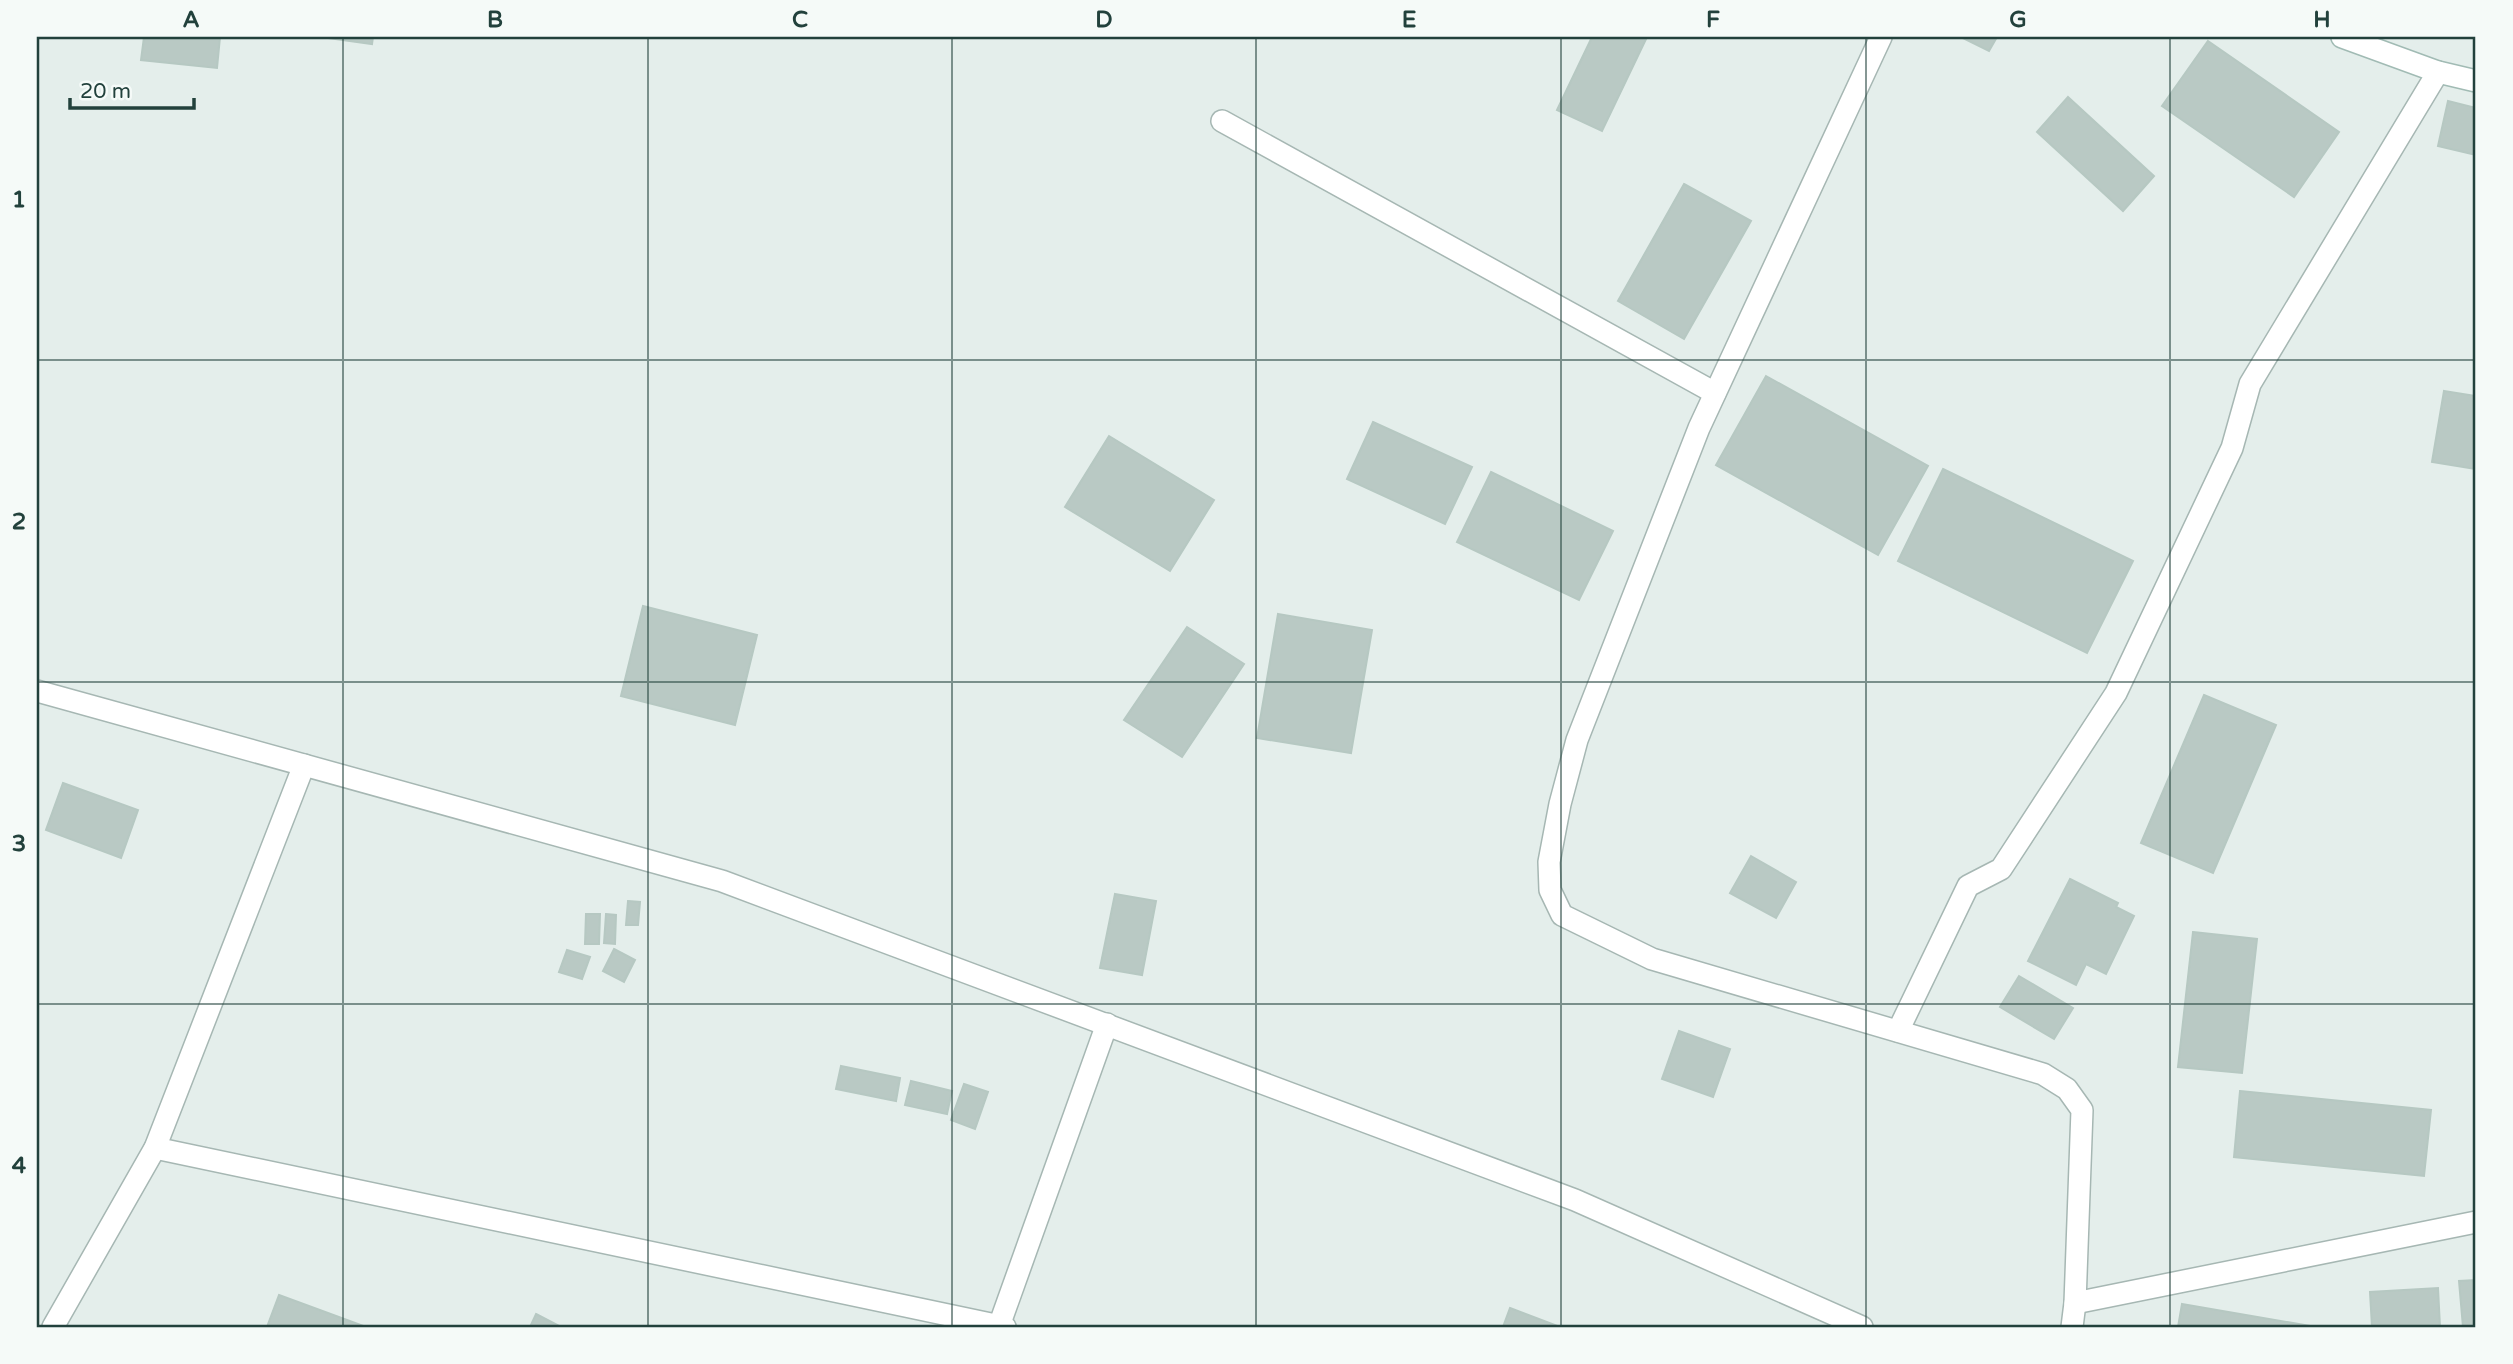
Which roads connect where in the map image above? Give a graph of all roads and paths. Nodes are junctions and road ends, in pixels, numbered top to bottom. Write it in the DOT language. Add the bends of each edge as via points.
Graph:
graph roads {
  1 [pos="1881,37"];
  2 [pos="2342,37"];
  3 [pos="2438,72"];
  4 [pos="2476,81"];
  5 [pos="1222,121"];
  6 [pos="1715,393"];
  7 [pos="37,691"];
  8 [pos="303,765"];
  9 [pos="1107,1024"];
  10 [pos="1898,1031"];
  11 [pos="155,1149"];
  12 [pos="2476,1223"];
  13 [pos="2075,1303"];
  14 [pos="1813,1318"];
  15 [pos="54,1327"];
  16 [pos="1002,1327"];
  17 [pos="1862,1327"];
  18 [pos="2072,1327"];
  1 -- 6 [label="street"];
  2 -- 3 [label="street"];
  3 -- 4 [label="street"];
  3 -- 10 [label="street" via="2250,384 2232,448 2116,693 2001,869 1968,886"];
  5 -- 6 [label="street"];
  6 -- 10 [label="street" via="1577,740 1555,827 1550,890 1562,915 1652,959"];
  7 -- 8 [label="street"];
  8 -- 9 [label="street" via="722,881"];
  8 -- 11 [label="street"];
  9 -- 14 [label="street" via="1575,1200"];
  9 -- 16 [label="street"];
  10 -- 13 [label="street" via="2043,1074 2067,1089 2082,1110"];
  11 -- 15 [label="street"];
  11 -- 16 [label="street"];
  12 -- 13 [label="street"];
  13 -- 18 [label="street"];
  14 -- 17 [label="street"];
}
